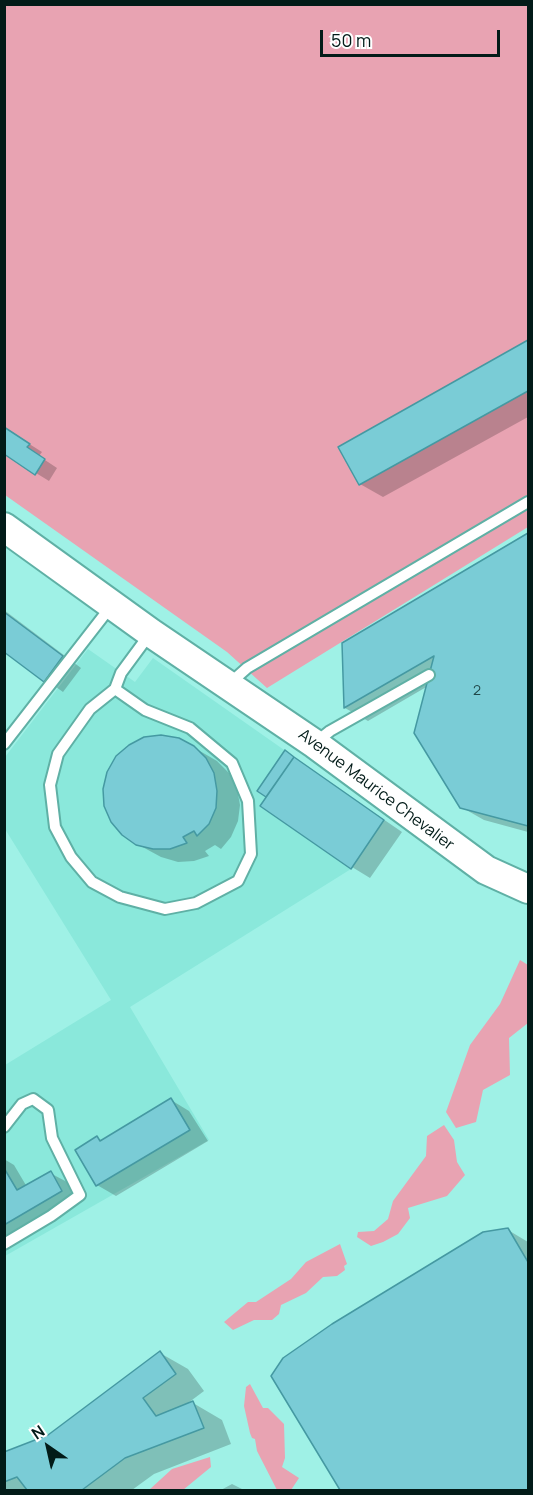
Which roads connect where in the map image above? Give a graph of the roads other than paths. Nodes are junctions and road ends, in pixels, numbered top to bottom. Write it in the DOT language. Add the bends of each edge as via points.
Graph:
graph roads {
  1 [pos="528,502"];
  2 [pos="4,527"];
  3 [pos="112,604"];
  4 [pos="151,633"];
  5 [pos="429,675"];
  6 [pos="238,676"];
  7 [pos="115,689"];
  8 [pos="4,744"];
  9 [pos="315,744"];
  10 [pos="528,890"];
  11 [pos="4,1127"];
  12 [pos="4,1244"];
  1 -- 6 [label="lane"];
  2 -- 3 [label="street, Avenue Maurice Chevalier"];
  3 -- 4 [label="street, Avenue Maurice Chevalier"];
  3 -- 8 [label="lane"];
  4 -- 6 [label="street, Avenue Maurice Chevalier"];
  4 -- 7 [label="lane" via="121,673"];
  5 -- 9 [label="lane" via="330,731"];
  6 -- 9 [label="street, Avenue Maurice Chevalier"];
  7 -- 7 [label="lane" via="145,710 190,728 232,763 248,801 251,854 238,881 196,903 165,909 120,897 92,882 71,857 55,827 50,785 58,754 90,709"];
  9 -- 10 [label="street, Avenue Maurice Chevalier" via="486,870"];
  11 -- 12 [label="lane" via="22,1104 33,1099 48,1110 52,1138 80,1195"];
}
